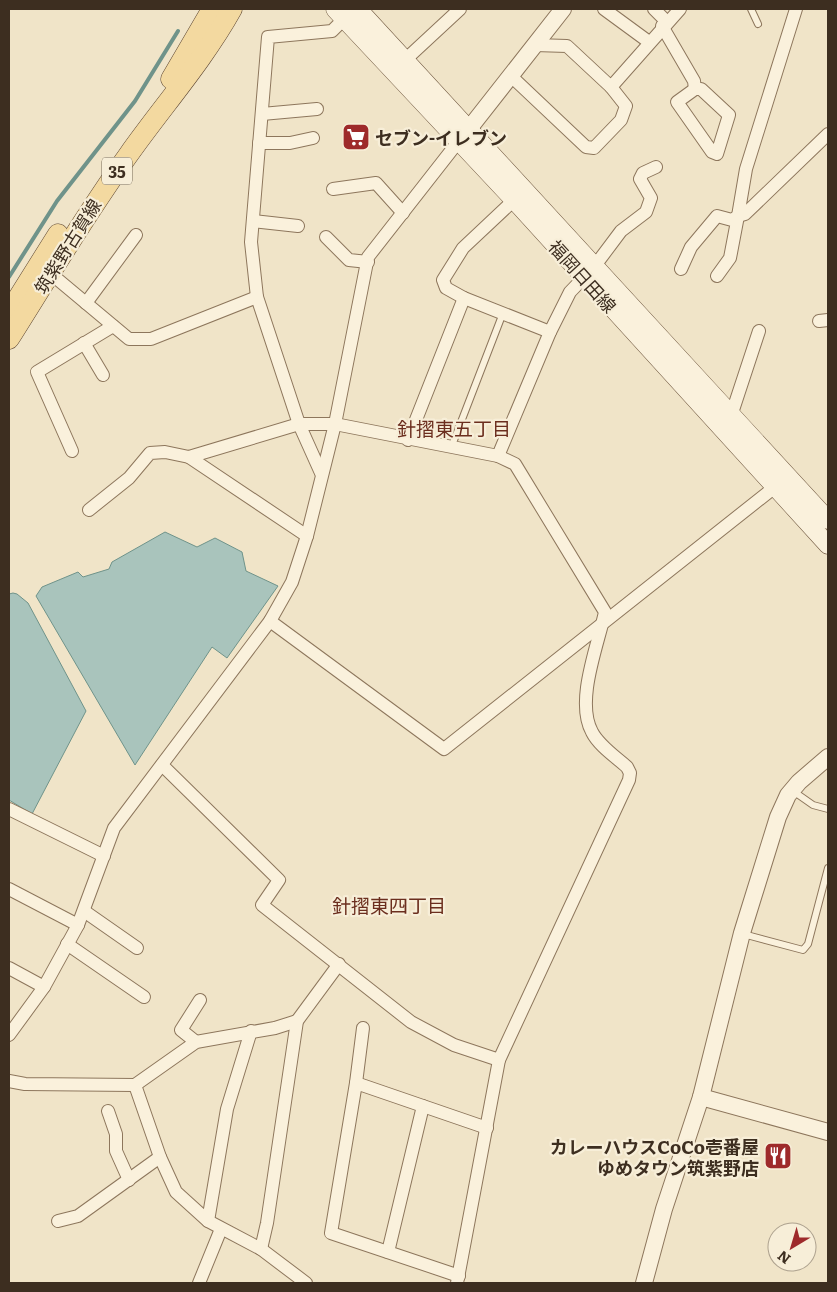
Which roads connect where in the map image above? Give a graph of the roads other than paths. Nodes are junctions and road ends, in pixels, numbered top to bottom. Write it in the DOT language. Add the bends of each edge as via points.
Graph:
graph roads {
  1 [pos="212,9"];
  2 [pos="232,9"];
  3 [pos="460,9"];
  4 [pos="563,9"];
  5 [pos="604,9"];
  6 [pos="654,9"];
  7 [pos="680,9"];
  8 [pos="752,9"];
  9 [pos="796,9"];
  10 [pos="348,11"];
  11 [pos="665,24"];
  12 [pos="758,24"];
  13 [pos="649,42"];
  14 [pos="535,44"];
  15 [pos="405,60"];
  16 [pos="511,76"];
  17 [pos="611,87"];
  18 [pos="695,89"];
  19 [pos="317,109"];
  20 [pos="262,114"];
  21 [pos="828,134"];
  22 [pos="463,136"];
  23 [pos="313,138"];
  24 [pos="259,142"];
  25 [pos="656,167"];
  26 [pos="333,189"];
  27 [pos="514,200"];
  28 [pos="403,213"];
  29 [pos="738,216"];
  30 [pos="253,221"];
  31 [pos="298,226"];
  32 [pos="136,236"];
  33 [pos="326,237"];
  34 [pos="368,262"];
  35 [pos="681,269"];
  36 [pos="589,272"];
  37 [pos="50,273"];
  38 [pos="716,276"];
  39 [pos="257,297"];
  40 [pos="464,298"];
  41 [pos="86,303"];
  42 [pos="9,313"];
  43 [pos="503,313"];
  44 [pos="113,326"];
  45 [pos="759,331"];
  46 [pos="550,332"];
  47 [pos="9,339"];
  48 [pos="84,343"];
  49 [pos="103,375"];
  50 [pos="726,421"];
  51 [pos="299,424"];
  52 [pos="334,424"];
  53 [pos="408,440"];
  54 [pos="451,448"];
  55 [pos="72,451"];
  56 [pos="498,456"];
  57 [pos="189,457"];
  58 [pos="321,474"];
  59 [pos="782,482"];
  60 [pos="89,510"];
  61 [pos="828,520"];
  62 [pos="307,536"];
  63 [pos="828,545"];
  64 [pos="270,621"];
  65 [pos="603,622"];
  66 [pos="828,758"];
  67 [pos="162,765"];
  68 [pos="792,791"];
  69 [pos="9,809"];
  70 [pos="828,810"];
  71 [pos="104,856"];
  72 [pos="828,868"];
  73 [pos="9,889"];
  74 [pos="84,910"];
  75 [pos="78,925"];
  76 [pos="742,933"];
  77 [pos="67,944"];
  78 [pos="137,948"];
  79 [pos="339,964"];
  80 [pos="9,968"];
  81 [pos="44,987"];
  82 [pos="144,997"];
  83 [pos="200,1000"];
  84 [pos="297,1021"];
  85 [pos="364,1028"];
  86 [pos="251,1031"];
  87 [pos="9,1035"];
  88 [pos="196,1042"];
  89 [pos="499,1060"];
  90 [pos="9,1081"];
  91 [pos="356,1082"];
  92 [pos="135,1086"];
  93 [pos="701,1097"];
  94 [pos="423,1106"];
  95 [pos="108,1111"];
  96 [pos="487,1128"];
  97 [pos="828,1132"];
  98 [pos="160,1157"];
  99 [pos="128,1180"];
  100 [pos="58,1221"];
  101 [pos="208,1221"];
  102 [pos="221,1229"];
  103 [pos="261,1249"];
  104 [pos="388,1252"];
  105 [pos="458,1280"];
  106 [pos="199,1283"];
  107 [pos="306,1283"];
  108 [pos="644,1283"];
  1 -- 42 [label="main road, 筑紫野古賀線 / 35" via="168,84 67,220"];
  2 -- 37 [label="main road, 筑紫野古賀線 / 35" via="181,87 88,212"];
  3 -- 15 [label="street"];
  4 -- 14 [label="street"];
  5 -- 13 [label="street"];
  6 -- 11 [label="street"];
  7 -- 11 [label="street"];
  8 -- 12 [label="lane"];
  9 -- 29 [label="street" via="746,169"];
  10 -- 15 [label="main road, 福岡日田線"];
  10 -- 20 [label="street" via="332,30 268,37"];
  10 -- 22 [label="main road, 福岡日田線"];
  11 -- 13 [label="street"];
  11 -- 18 [label="street" via="694,80"];
  13 -- 17 [label="street"];
  14 -- 16 [label="street"];
  14 -- 17 [label="street" via="567,46"];
  15 -- 22 [label="main road, 福岡日田線"];
  16 -- 17 [label="street" via="586,147 594,148 621,120 626,106"];
  16 -- 22 [label="street"];
  18 -- 18 [label="street" via="677,102 712,152 717,154 729,115 701,89"];
  19 -- 20 [label="street"];
  20 -- 24 [label="street"];
  21 -- 29 [label="street" via="745,214"];
  22 -- 27 [label="main road, 福岡日田線"];
  22 -- 28 [label="street"];
  22 -- 36 [label="main road, 福岡日田線"];
  23 -- 24 [label="street" via="290,143"];
  24 -- 30 [label="street"];
  25 -- 36 [label="street" via="643,173 640,179 650,198 646,212 621,230"];
  26 -- 28 [label="street" via="376,183"];
  27 -- 36 [label="main road, 福岡日田線"];
  27 -- 40 [label="street" via="463,248 443,280 446,288"];
  28 -- 34 [label="street" via="368,257"];
  29 -- 35 [label="street" via="732,220 717,216 691,247"];
  29 -- 38 [label="street" via="730,258"];
  30 -- 31 [label="street"];
  30 -- 39 [label="street" via="251,242"];
  32 -- 41 [label="street"];
  33 -- 34 [label="street" via="349,260"];
  34 -- 52 [label="street"];
  36 -- 46 [label="street" via="570,292"];
  36 -- 50 [label="main road, 福岡日田線"];
  37 -- 41 [label="street"];
  37 -- 47 [label="main road, 筑紫野古賀線 / 35"];
  39 -- 44 [label="street" via="151,339 129,339"];
  39 -- 51 [label="street"];
  40 -- 43 [label="street"];
  40 -- 53 [label="street"];
  41 -- 44 [label="street"];
  43 -- 46 [label="street"];
  43 -- 54 [label="lane"];
  44 -- 48 [label="street"];
  45 -- 50 [label="street"];
  46 -- 56 [label="street"];
  48 -- 49 [label="street"];
  48 -- 55 [label="street" via="37,372"];
  50 -- 59 [label="main road, 福岡日田線"];
  51 -- 52 [label="street"];
  51 -- 57 [label="street"];
  51 -- 58 [label="street"];
  52 -- 53 [label="street"];
  52 -- 58 [label="street"];
  53 -- 54 [label="street"];
  54 -- 56 [label="street"];
  56 -- 65 [label="street" via="516,464 605,612"];
  57 -- 60 [label="street" via="165,452 150,453 129,478"];
  57 -- 62 [label="street"];
  58 -- 62 [label="street"];
  59 -- 61 [label="main road, 福岡日田線"];
  59 -- 63 [label="main road, 福岡日田線"];
  59 -- 65 [label="street"];
  62 -- 64 [label="street" via="292,582"];
  64 -- 65 [label="street" via="444,749"];
  64 -- 67 [label="street"];
  65 -- 89 [label="street" via="585,710 591,731 627,767 629,780"];
  66 -- 68 [label="street"];
  67 -- 71 [label="street" via="114,828"];
  67 -- 79 [label="street" via="279,880 262,905"];
  68 -- 70 [label="lane" via="813,805"];
  68 -- 76 [label="street" via="778,817"];
  69 -- 71 [label="street"];
  71 -- 74 [label="street"];
  72 -- 76 [label="lane" via="808,944 803,950"];
  73 -- 75 [label="street"];
  74 -- 75 [label="street"];
  74 -- 78 [label="street"];
  75 -- 77 [label="street"];
  76 -- 93 [label="street"];
  77 -- 81 [label="street"];
  77 -- 82 [label="street"];
  79 -- 84 [label="street"];
  79 -- 89 [label="street" via="411,1022 454,1045"];
  80 -- 81 [label="street"];
  81 -- 87 [label="street"];
  83 -- 88 [label="street" via="181,1030"];
  84 -- 86 [label="street"];
  84 -- 103 [label="street"];
  85 -- 91 [label="street"];
  86 -- 88 [label="street"];
  86 -- 101 [label="street" via="227,1109"];
  88 -- 92 [label="street"];
  89 -- 96 [label="street"];
  90 -- 92 [label="street"];
  91 -- 94 [label="street"];
  91 -- 104 [label="street" via="331,1232"];
  92 -- 98 [label="street"];
  93 -- 97 [label="street"];
  93 -- 108 [label="street"];
  94 -- 96 [label="street"];
  94 -- 104 [label="street"];
  95 -- 99 [label="street" via="116,1134 116,1151"];
  96 -- 105 [label="street"];
  98 -- 99 [label="street"];
  98 -- 101 [label="street" via="176,1192"];
  99 -- 100 [label="street" via="78,1216"];
  101 -- 102 [label="street"];
  102 -- 103 [label="street"];
  102 -- 106 [label="street"];
  103 -- 107 [label="street"];
  104 -- 105 [label="street"];
}
